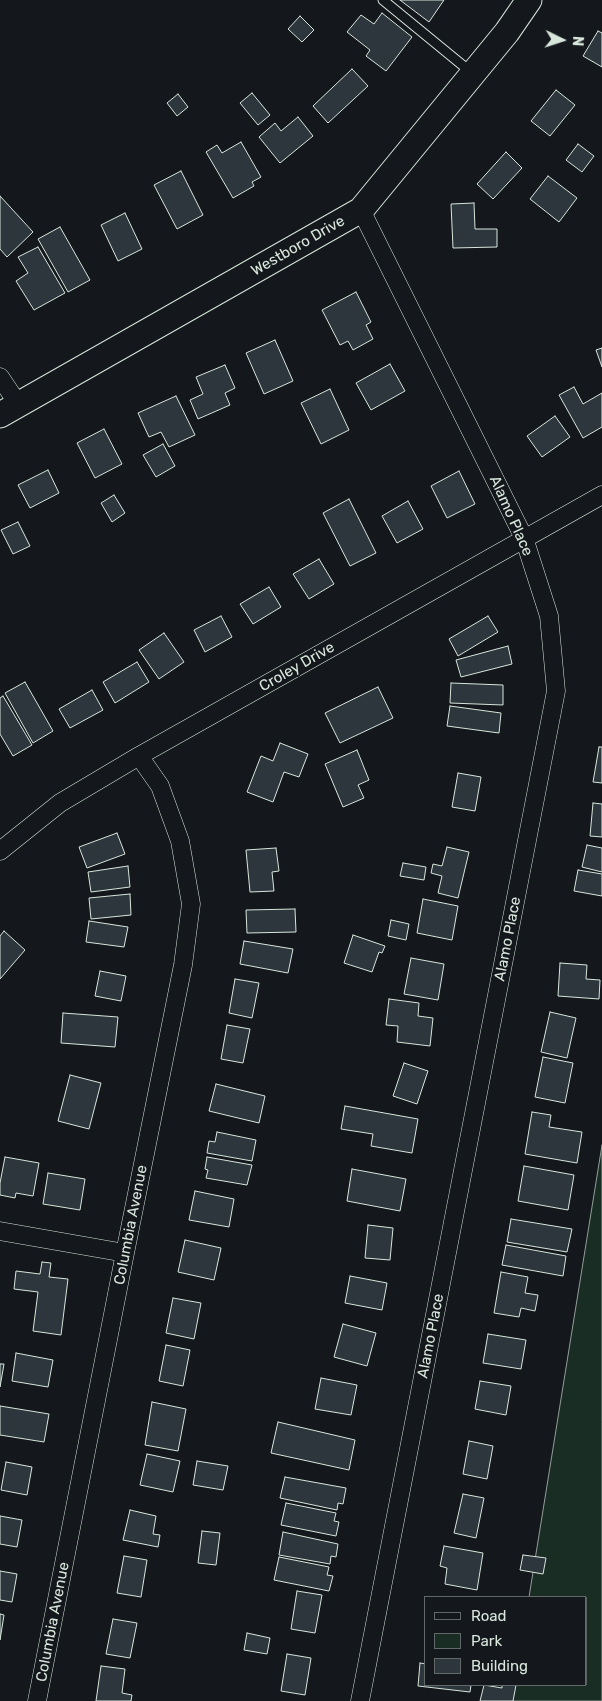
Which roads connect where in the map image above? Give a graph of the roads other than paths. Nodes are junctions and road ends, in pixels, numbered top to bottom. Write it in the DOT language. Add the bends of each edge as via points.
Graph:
graph roads {
  1 [pos="383,0"];
  2 [pos="529,0"];
  3 [pos="472,73"];
  4 [pos="361,210"];
  5 [pos="0,377"];
  6 [pos="9,409"];
  7 [pos="602,495"];
  8 [pos="524,538"];
  9 [pos="139,756"];
  10 [pos="0,851"];
  11 [pos="0,1231"];
  12 [pos="124,1253"];
  13 [pos="37,1701"];
  14 [pos="360,1701"];
  1 -- 3 [label="lane"];
  2 -- 3 [label="street, Westboro Drive"];
  3 -- 4 [label="street, Westboro Drive"];
  4 -- 6 [label="street, Westboro Drive"];
  4 -- 8 [label="street, Alamo Place"];
  5 -- 6 [label="street"];
  7 -- 8 [label="street, Croley Drive"];
  8 -- 9 [label="street, Croley Drive"];
  8 -- 14 [label="street, Alamo Place" via="549,616 556,690"];
  9 -- 10 [label="street, Croley Drive" via="60,803"];
  9 -- 12 [label="street, Columbia Avenue" via="160,786 180,840 191,904 183,965"];
  11 -- 12 [label="street"];
  12 -- 13 [label="street, Columbia Avenue"];
}
